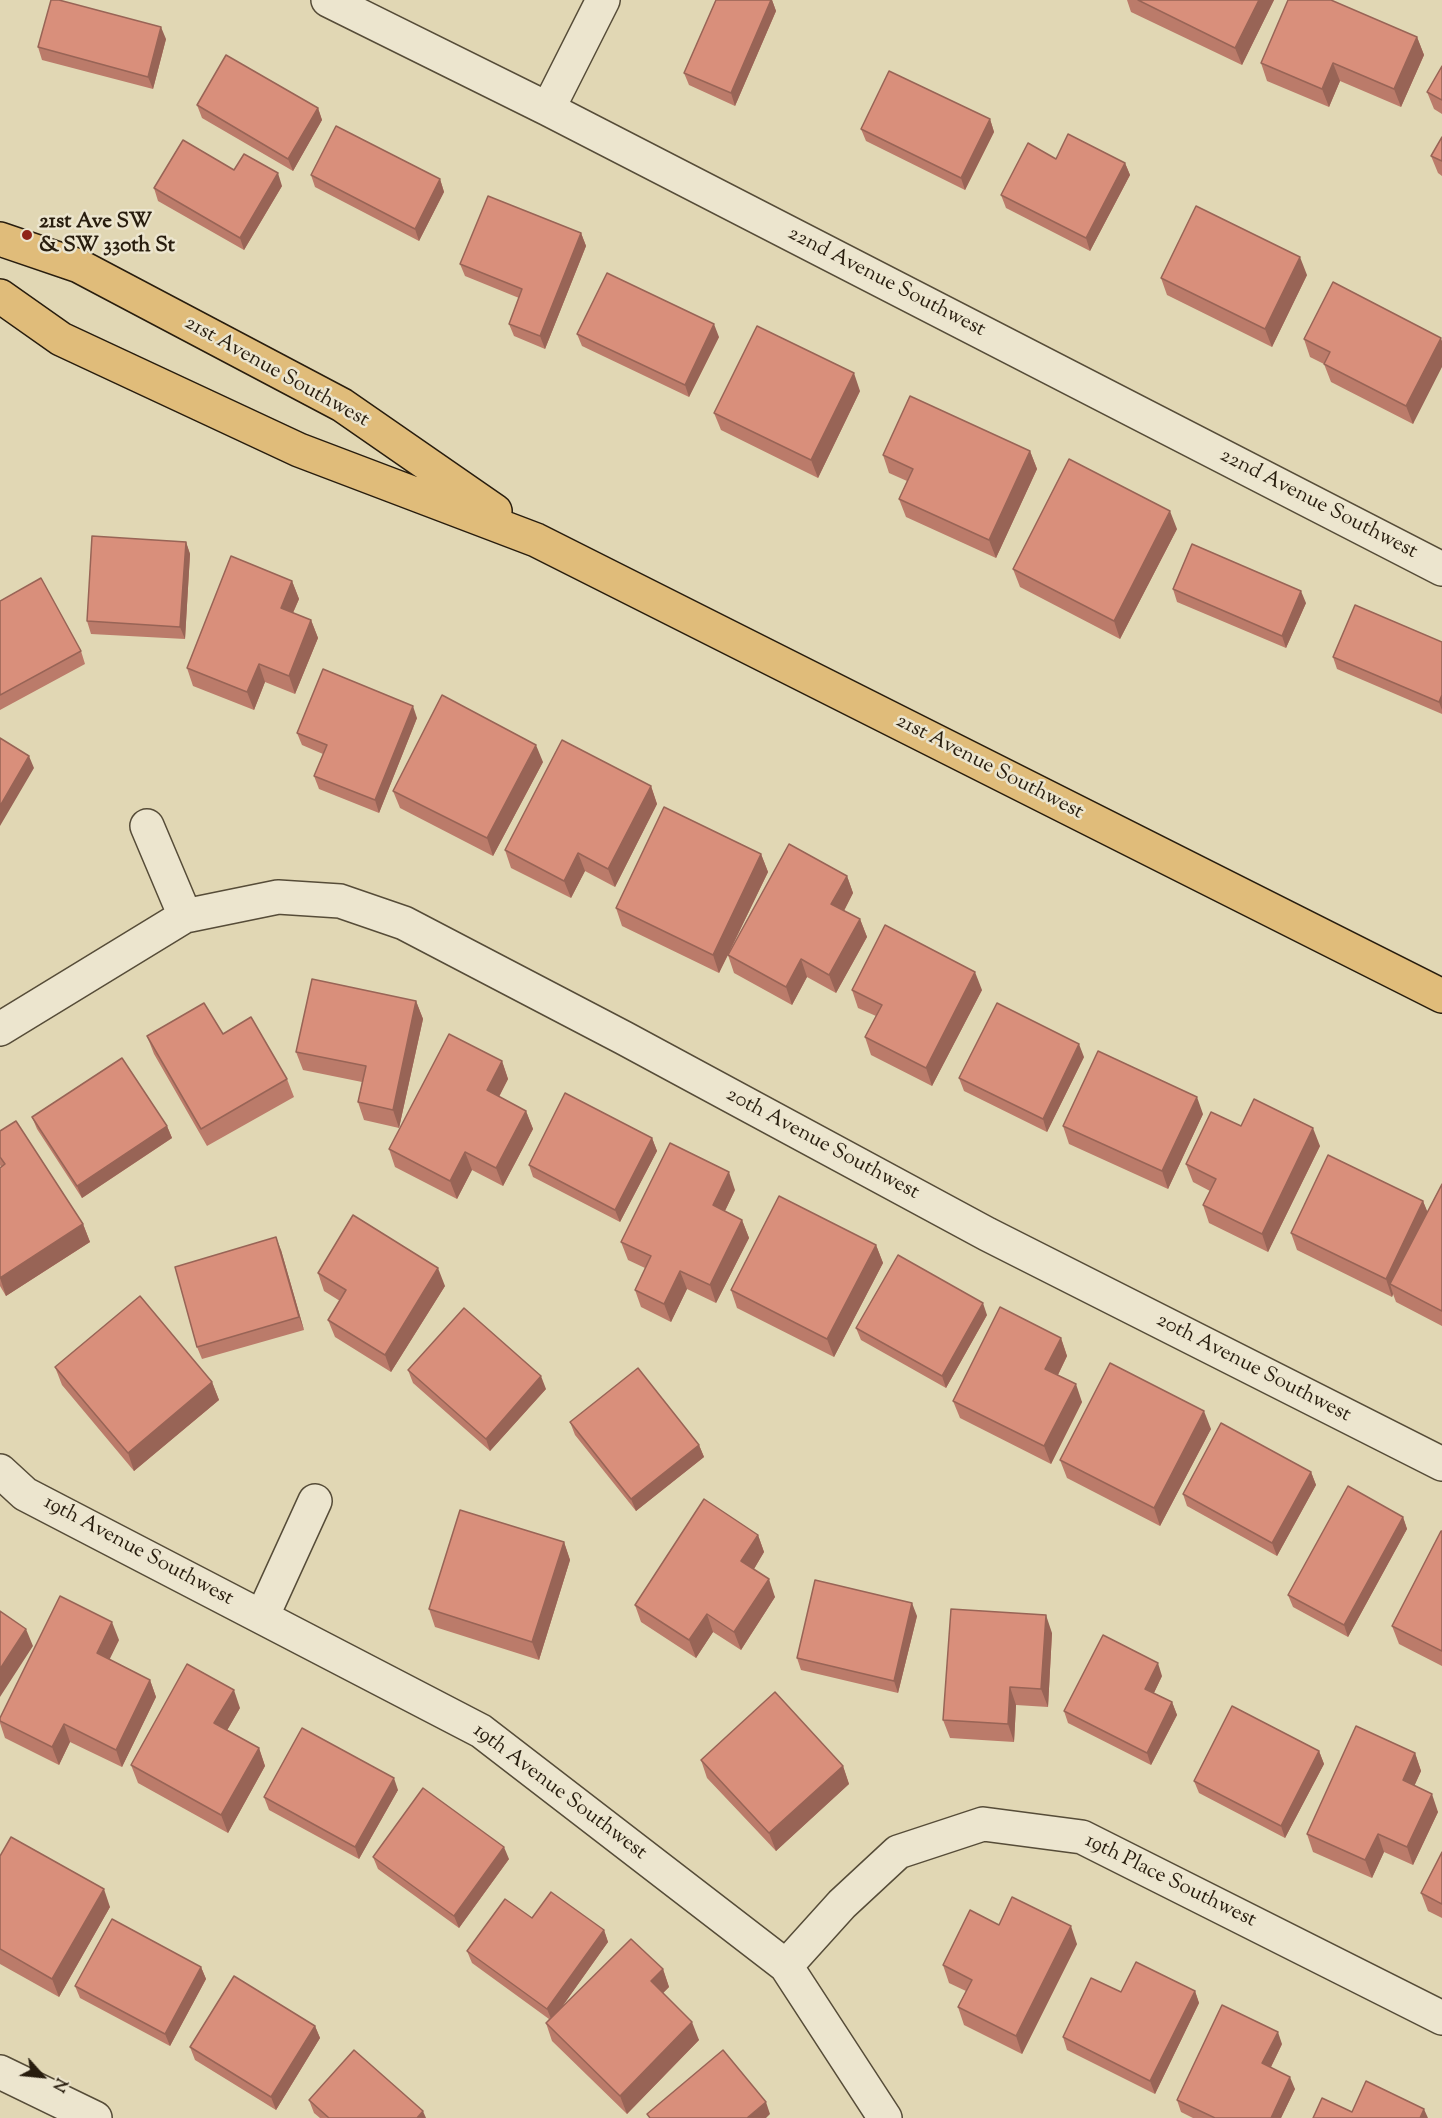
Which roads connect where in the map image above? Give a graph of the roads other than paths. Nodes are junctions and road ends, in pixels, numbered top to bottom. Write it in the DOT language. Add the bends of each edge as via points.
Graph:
graph roads {
  1 [pos="328,0"];
  2 [pos="603,0"];
  3 [pos="548,109"];
  4 [pos="0,238"];
  5 [pos="0,296"];
  6 [pos="536,540"];
  7 [pos="1442,569"];
  8 [pos="147,826"];
  9 [pos="184,916"];
  10 [pos="1442,996"];
  11 [pos="0,1029"];
  12 [pos="1442,1464"];
  13 [pos="0,1471"];
  14 [pos="315,1501"];
  15 [pos="262,1617"];
  16 [pos="786,1966"];
  17 [pos="1442,2018"];
  18 [pos="0,2072"];
  19 [pos="94,2118"];
  20 [pos="885,2118"];
  1 -- 3 [label="street, 22nd Avenue Southwest"];
  2 -- 3 [label="street"];
  3 -- 7 [label="street, 22nd Avenue Southwest"];
  4 -- 6 [label="main road, 21st Avenue Southwest" via="79,266 342,405"];
  5 -- 6 [label="main road, 21st Avenue Southwest" via="61,339 299,450"];
  6 -- 10 [label="main road, 21st Avenue Southwest"];
  8 -- 9 [label="street"];
  9 -- 11 [label="street"];
  9 -- 12 [label="street, 20th Avenue Southwest" via="278,897 340,901 404,923 987,1234"];
  13 -- 15 [label="street, 19th Avenue Southwest" via="26,1494"];
  14 -- 15 [label="street"];
  15 -- 16 [label="street, 19th Avenue Southwest" via="481,1731"];
  16 -- 17 [label="street, 19th Place Southwest" via="842,1904 898,1852 983,1824 1082,1837"];
  16 -- 20 [label="street, 19th Avenue Southwest"];
  18 -- 19 [label="street"];
}
